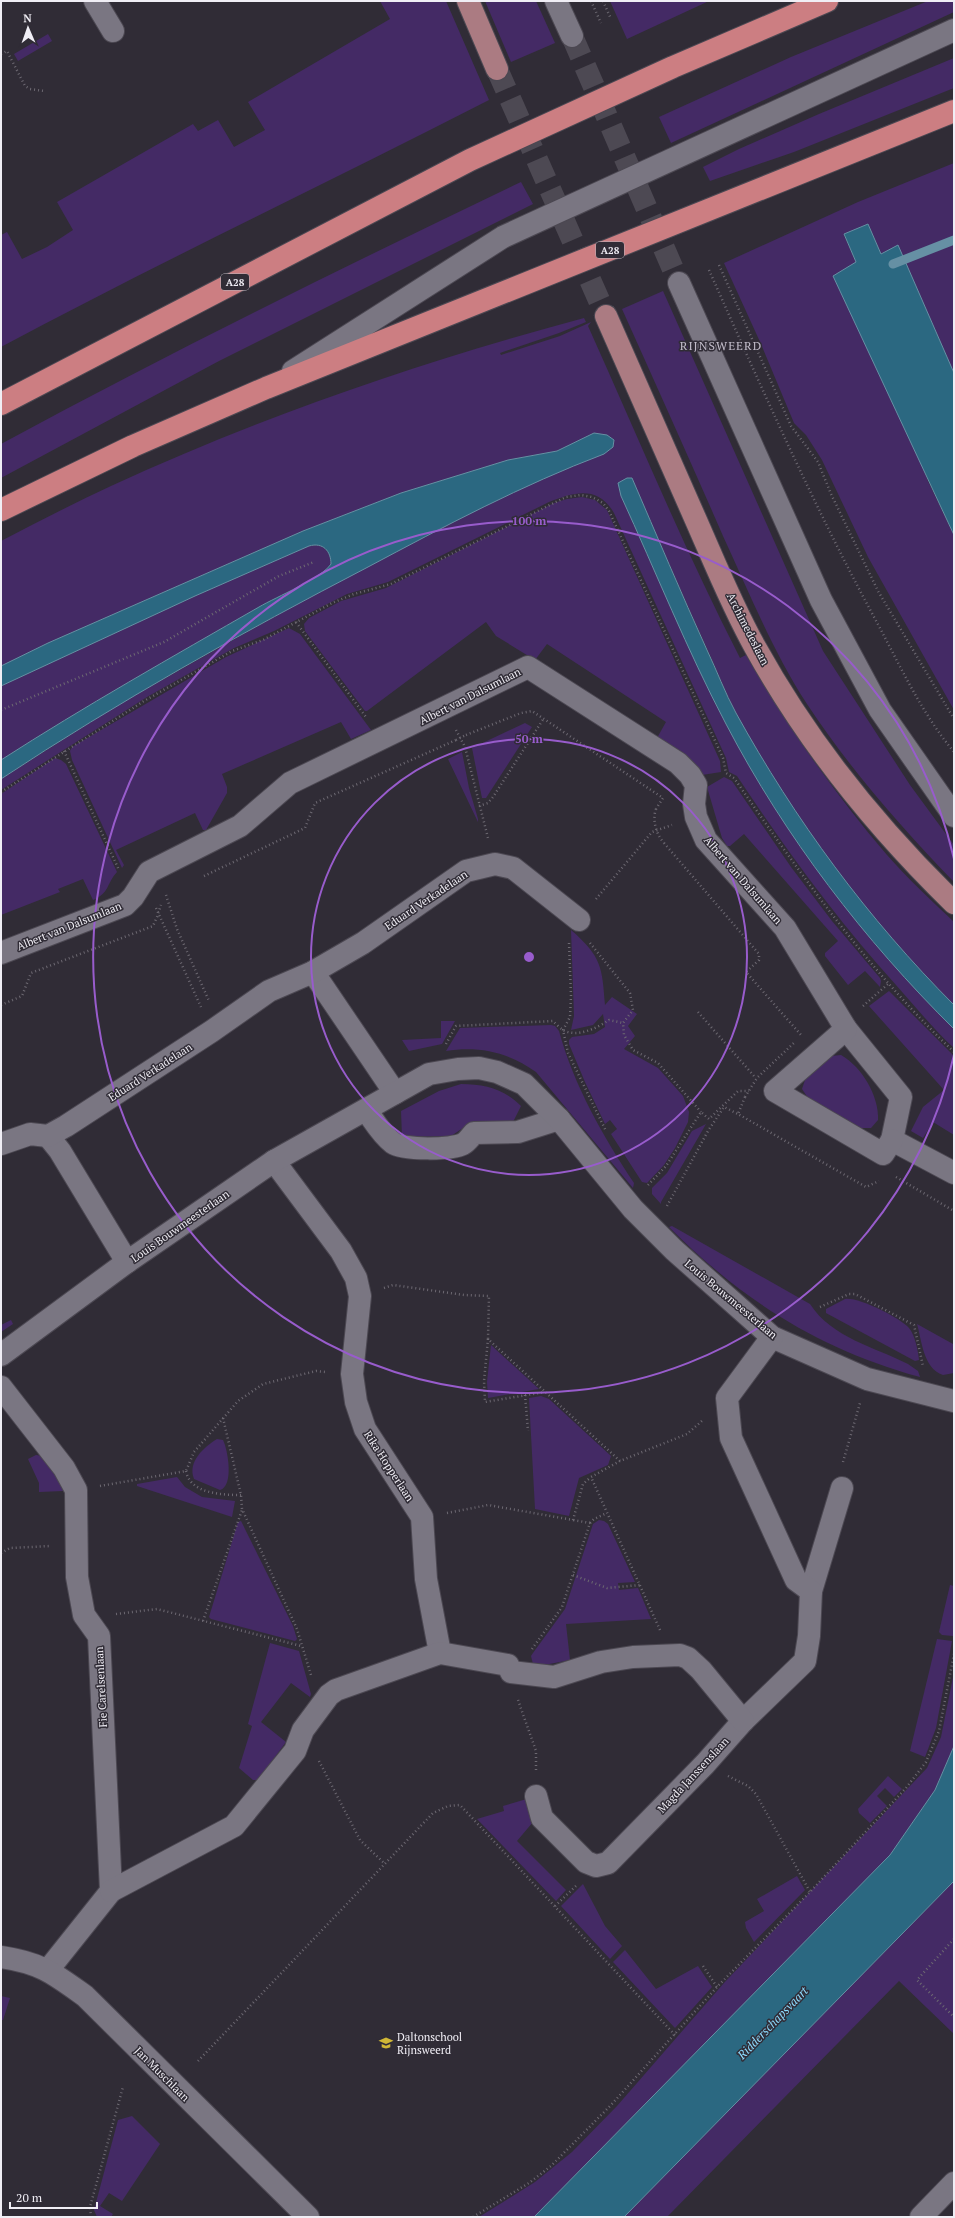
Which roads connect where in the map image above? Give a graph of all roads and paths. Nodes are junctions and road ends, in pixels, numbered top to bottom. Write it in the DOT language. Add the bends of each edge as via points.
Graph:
graph roads {
  1 [pos="95,1"];
  2 [pos="468,1"];
  3 [pos="556,1"];
  4 [pos="592,1"];
  5 [pos="603,1"];
  6 [pos="827,1"];
  7 [pos="610,19"];
  8 [pos="601,23"];
  9 [pos="954,30"];
  10 [pos="113,31"];
  11 [pos="572,36"];
  12 [pos="1,54"];
  13 [pos="497,69"];
  14 [pos="44,91"];
  15 [pos="954,111"];
  16 [pos="719,265"];
  17 [pos="709,270"];
  18 [pos="679,283"];
  19 [pos="606,316"];
  20 [pos="266,388"];
  21 [pos="1,404"];
  22 [pos="1,510"];
  23 [pos="314,562"];
  24 [pos="296,622"];
  25 [pos="446,708"];
  26 [pos="1,710"];
  27 [pos="544,718"];
  28 [pos="954,719"];
  29 [pos="382,739"];
  30 [pos="64,751"];
  31 [pos="954,752"];
  32 [pos="1,792"];
  33 [pos="479,806"];
  34 [pos="954,816"];
  35 [pos="696,817"];
  36 [pos="496,864"];
  37 [pos="220,868"];
  38 [pos="137,890"];
  39 [pos="170,892"];
  40 [pos="954,903"];
  41 [pos="161,905"];
  42 [pos="579,920"];
  43 [pos="1,953"];
  44 [pos="313,972"];
  45 [pos="888,984"];
  46 [pos="209,1000"];
  47 [pos="1,1004"];
  48 [pos="698,1012"];
  49 [pos="623,1023"];
  50 [pos="844,1027"];
  51 [pos="563,1030"];
  52 [pos="212,1031"];
  53 [pos="954,1052"];
  54 [pos="429,1074"];
  55 [pos="753,1075"];
  56 [pos="775,1091"];
  57 [pos="395,1093"];
  58 [pos="366,1110"];
  59 [pos="701,1112"];
  60 [pos="738,1114"];
  61 [pos="559,1119"];
  62 [pos="606,1132"];
  63 [pos="48,1136"];
  64 [pos="892,1140"];
  65 [pos="1,1144"];
  66 [pos="274,1161"];
  67 [pos="954,1173"];
  68 [pos="908,1184"];
  69 [pos="865,1186"];
  70 [pos="671,1199"];
  71 [pos="633,1209"];
  72 [pos="954,1211"];
  73 [pos="127,1262"];
  74 [pos="360,1296"];
  75 [pos="820,1307"];
  76 [pos="772,1337"];
  77 [pos="488,1339"];
  78 [pos="1,1355"];
  79 [pos="923,1369"];
  80 [pos="352,1374"];
  81 [pos="867,1379"];
  82 [pos="1,1387"];
  83 [pos="546,1392"];
  84 [pos="525,1395"];
  85 [pos="727,1398"];
  86 [pos="954,1401"];
  87 [pos="223,1418"];
  88 [pos="528,1431"];
  89 [pos="620,1461"];
  90 [pos="186,1471"];
  91 [pos="590,1477"];
  92 [pos="842,1488"];
  93 [pos="76,1490"];
  94 [pos="241,1495"];
  95 [pos="242,1509"];
  96 [pos="607,1513"];
  97 [pos="422,1517"];
  98 [pos="573,1520"];
  99 [pos="590,1523"];
  100 [pos="78,1544"];
  101 [pos="1,1553"];
  102 [pos="573,1575"];
  103 [pos="640,1585"];
  104 [pos="811,1591"];
  105 [pos="84,1615"];
  106 [pos="203,1621"];
  107 [pos="302,1646"];
  108 [pos="440,1653"];
  109 [pos="954,1654"];
  110 [pos="670,1655"];
  111 [pos="510,1669"];
  112 [pos="329,1695"];
  113 [pos="743,1721"];
  114 [pos="303,1730"];
  115 [pos="705,1764"];
  116 [pos="536,1796"];
  117 [pos="385,1864"];
  118 [pos="111,1891"];
  119 [pos="810,1892"];
  120 [pos="954,1939"];
  121 [pos="1,1957"];
  122 [pos="703,1966"];
  123 [pos="48,1970"];
  124 [pos="717,1988"];
  125 [pos="954,2017"];
  126 [pos="675,2035"];
  127 [pos="198,2060"];
  128 [pos="123,2087"];
  129 [pos="954,2183"];
  130 [pos="91,2217"];
  131 [pos="308,2217"];
  132 [pos="473,2217"];
  133 [pos="921,2217"];
  1 -- 10 [label="street"];
  2 -- 13 [label="main road"];
  3 -- 11 [label="street"];
  4 -- 8 [label="path"];
  5 -- 7 [label="path"];
  6 -- 21 [label="highway, A28" via="673,67 470,160"];
  9 -- 20 [label="street, A28" via="503,237"];
  12 -- 14 [label="path" via="7,51 25,86"];
  15 -- 20 [label="highway, A28"];
  16 -- 28 [label="path" via="791,426 818,462 878,591"];
  17 -- 31 [label="path" via="790,452 832,539 923,710"];
  18 -- 34 [label="street" via="821,600 880,710"];
  19 -- 40 [label="main road, Archimedeslaan" via="754,647 827,760 855,796 908,858"];
  20 -- 22 [label="highway, A28" via="133,446"];
  23 -- 26 [label="path" via="279,576 164,642"];
  24 -- 29 [label="path"];
  24 -- 30 [label="path" via="263,640 232,651 144,701"];
  24 -- 45 [label="path" via="354,594 391,584 566,497 581,495 603,503 610,511 723,758 726,774 734,778 812,890"];
  25 -- 29 [label="street, Albert van Dalsumlaan"];
  25 -- 33 [label="path" via="465,747"];
  25 -- 35 [label="street, Albert van Dalsumlaan" via="528,667 678,764 696,785"];
  27 -- 33 [label="path" via="493,797 488,803"];
  27 -- 37 [label="path, bridge" via="532,711 521,713 315,803 305,828"];
  27 -- 60 [label="path, bridge" via="663,798 653,817 659,836 759,954 759,960 746,972 802,1036 750,1086"];
  29 -- 38 [label="street, Albert van Dalsumlaan" via="290,783 240,826 149,872"];
  30 -- 32 [label="path"];
  30 -- 38 [label="path" via="119,870"];
  33 -- 36 [label="path"];
  35 -- 42 [label="path" via="652,832"];
  35 -- 50 [label="street, Albert van Dalsumlaan" via="706,840 785,928"];
  36 -- 42 [label="street, Eduard Verkadelaan" via="513,868"];
  36 -- 44 [label="street, Eduard Verkadelaan" via="466,871 363,943"];
  38 -- 43 [label="street, Albert van Dalsumlaan" via="125,905"];
  38 -- 52 [label="path" via="159,910"];
  39 -- 46 [label="path" via="166,894 177,929"];
  41 -- 47 [label="path, bridge" via="153,926 31,973 22,996"];
  42 -- 49 [label="path" via="577,929 630,993 633,1010"];
  42 -- 51 [label="path" via="569,928 570,1018"];
  44 -- 52 [label="street, Eduard Verkadelaan" via="269,991"];
  44 -- 57 [label="street"];
  45 -- 50 [label="path"];
  45 -- 53 [label="path"];
  48 -- 55 [label="path"];
  49 -- 51 [label="path" via="609,1020 595,1029 571,1032"];
  49 -- 59 [label="path" via="624,1034 633,1050 658,1063"];
  50 -- 56 [label="street"];
  50 -- 64 [label="street, Albert van Dalsumlaan" via="901,1097"];
  51 -- 54 [label="path" via="553,1021 456,1026"];
  51 -- 62 [label="path" via="568,1052"];
  52 -- 63 [label="street, Eduard Verkadelaan"];
  54 -- 57 [label="street, Louis Bouwmeesterlaan"];
  54 -- 61 [label="street, Louis Bouwmeesterlaan" via="458,1068 479,1068 497,1072 524,1084"];
  56 -- 59 [label="path" via="738,1091 709,1119"];
  56 -- 64 [label="street" via="883,1154"];
  57 -- 58 [label="street, Louis Bouwmeesterlaan"];
  58 -- 61 [label="street" via="394,1144 409,1148 445,1148 464,1144 474,1133 518,1132"];
  58 -- 66 [label="street, Louis Bouwmeesterlaan"];
  59 -- 71 [label="path" via="666,1166 642,1192"];
  60 -- 69 [label="path"];
  60 -- 70 [label="path" via="724,1107"];
  61 -- 71 [label="street, Louis Bouwmeesterlaan"];
  63 -- 65 [label="street" via="30,1134"];
  63 -- 73 [label="street" via="60,1151"];
  64 -- 67 [label="street"];
  66 -- 73 [label="street, Louis Bouwmeesterlaan"];
  66 -- 74 [label="street, Rika Hopperlaan" via="341,1251 356,1278"];
  68 -- 72 [label="path"];
  71 -- 76 [label="street, Louis Bouwmeesterlaan" via="674,1250"];
  73 -- 78 [label="street, Louis Bouwmeesterlaan"];
  74 -- 77 [label="path" via="392,1285 489,1296"];
  74 -- 80 [label="street, Rika Hopperlaan"];
  75 -- 79 [label="path" via="849,1294 855,1294 914,1325 921,1349"];
  76 -- 81 [label="street, Louis Bouwmeesterlaan"];
  76 -- 85 [label="street"];
  77 -- 83 [label="path"];
  77 -- 84 [label="path" via="484,1380 485,1402"];
  80 -- 87 [label="path" via="316,1371 262,1384 238,1401"];
  80 -- 97 [label="street, Rika Hopperlaan" via="356,1402 365,1429"];
  81 -- 86 [label="street, Louis Bouwmeesterlaan"];
  81 -- 92 [label="path" via="838,1480"];
  82 -- 93 [label="street, Fie Carelsenlaan" via="64,1468"];
  83 -- 84 [label="path"];
  83 -- 89 [label="path"];
  84 -- 88 [label="path"];
  85 -- 89 [label="path" via="688,1434"];
  85 -- 104 [label="street" via="731,1438 796,1580"];
  87 -- 90 [label="path" via="194,1452"];
  87 -- 94 [label="path"];
  89 -- 91 [label="path"];
  90 -- 93 [label="path"];
  90 -- 94 [label="path" via="190,1481 204,1489 216,1494"];
  91 -- 96 [label="path"];
  91 -- 98 [label="path" via="583,1484"];
  92 -- 104 [label="street, Magda Janssenslaan"];
  93 -- 100 [label="street, Fie Carelsenlaan"];
  94 -- 95 [label="path"];
  95 -- 106 [label="path"];
  95 -- 107 [label="path" via="297,1629"];
  96 -- 99 [label="path" via="594,1518"];
  96 -- 103 [label="path"];
  97 -- 98 [label="path" via="488,1505"];
  97 -- 108 [label="street, Rika Hopperlaan" via="426,1579"];
  98 -- 99 [label="path"];
  99 -- 102 [label="path"];
  100 -- 101 [label="path" via="10,1548"];
  100 -- 105 [label="street, Fie Carelsenlaan" via="77,1577"];
  102 -- 103 [label="path" via="607,1588"];
  102 -- 111 [label="path" via="562,1607 530,1652"];
  103 -- 110 [label="path"];
  104 -- 113 [label="street, Magda Janssenslaan" via="805,1661"];
  105 -- 106 [label="path" via="125,1614 157,1609"];
  105 -- 118 [label="street, Fie Carelsenlaan" via="99,1636"];
  106 -- 107 [label="path"];
  107 -- 112 [label="path" via="315,1685"];
  108 -- 111 [label="street"];
  108 -- 112 [label="street" via="336,1690"];
  109 -- 119 [label="path" via="939,1731 926,1762 906,1788"];
  110 -- 111 [label="street" via="601,1662 554,1677"];
  110 -- 113 [label="street" via="688,1658"];
  111 -- 116 [label="path" via="536,1751"];
  112 -- 114 [label="street"];
  113 -- 115 [label="street, Magda Janssenslaan"];
  114 -- 117 [label="path" via="360,1840"];
  114 -- 118 [label="street" via="295,1750 234,1826"];
  115 -- 116 [label="street, Magda Janssenslaan" via="608,1864 596,1866 586,1862 542,1818"];
  115 -- 119 [label="path" via="748,1786 756,1794"];
  117 -- 126 [label="path" via="433,1813 448,1806 460,1806"];
  117 -- 127 [label="path"];
  118 -- 123 [label="street"];
  119 -- 124 [label="path"];
  120 -- 125 [label="path" via="917,1980"];
  121 -- 123 [label="street, Jan Muschlaan" via="24,1961"];
  122 -- 124 [label="path"];
  123 -- 131 [label="street, Jan Muschlaan" via="85,1996"];
  124 -- 126 [label="path"];
  126 -- 132 [label="path" via="551,2166 529,2183"];
  128 -- 130 [label="path" via="90,2207"];
  129 -- 133 [label="street"];
}
